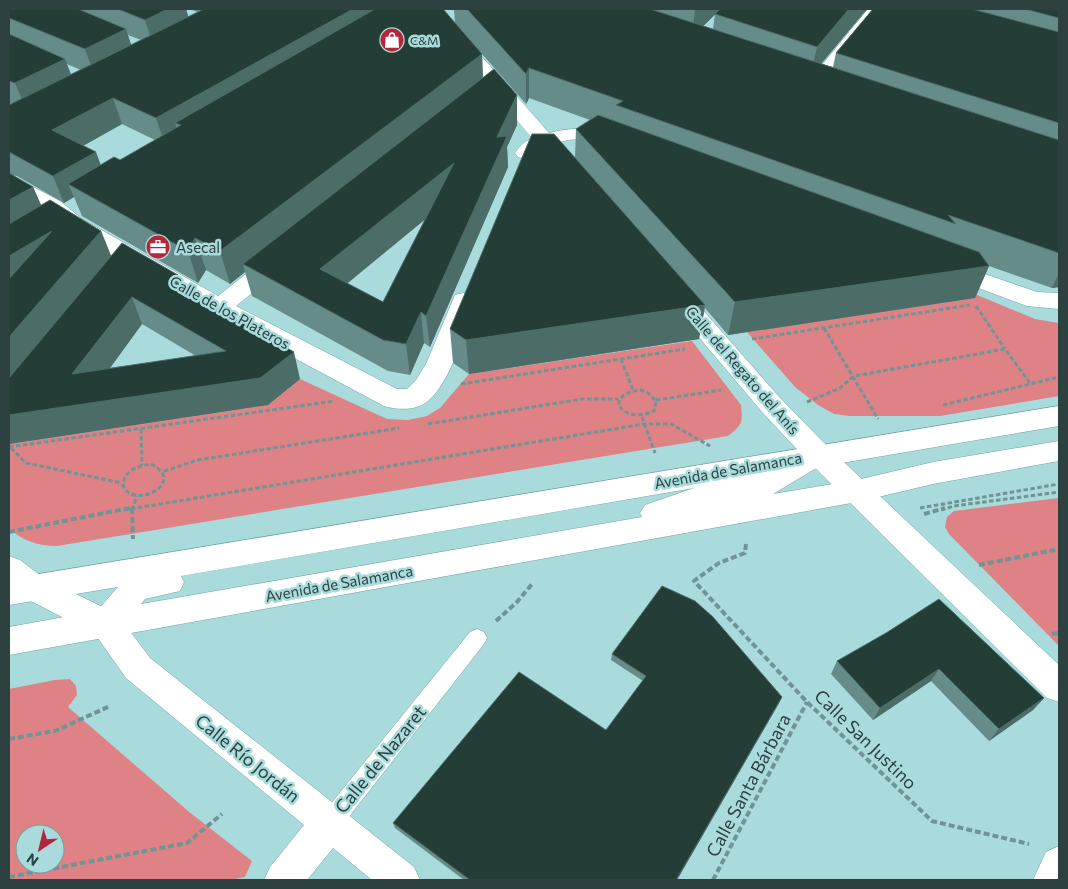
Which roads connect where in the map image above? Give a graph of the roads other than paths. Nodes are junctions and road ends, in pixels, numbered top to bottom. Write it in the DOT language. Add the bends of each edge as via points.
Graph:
graph roads {
  1 [pos="431,9"];
  2 [pos="882,10"];
  3 [pos="797,80"];
  4 [pos="815,86"];
  5 [pos="834,92"];
  6 [pos="543,141"];
  7 [pos="626,149"];
  8 [pos="572,172"];
  9 [pos="516,173"];
  10 [pos="9,182"];
  11 [pos="290,250"];
  12 [pos="128,256"];
  13 [pos="926,260"];
  14 [pos="114,276"];
  15 [pos="472,283"];
  16 [pos="667,284"];
  17 [pos="1059,301"];
  18 [pos="219,306"];
  19 [pos="1053,417"];
  20 [pos="1059,451"];
  21 [pos="819,455"];
  22 [pos="857,491"];
  23 [pos="400,526"];
  24 [pos="572,541"];
  25 [pos="9,569"];
  26 [pos="17,594"];
  27 [pos="106,624"];
  28 [pos="477,638"];
  29 [pos="9,641"];
  30 [pos="1059,688"];
  31 [pos="329,824"];
  32 [pos="1049,856"];
  33 [pos="283,880"];
  34 [pos="401,880"];
  35 [pos="1052,880"];
  1 -- 6 [label="street" via="491,90"];
  2 -- 4 [label="street"];
  3 -- 4 [label="street"];
  4 -- 5 [label="street"];
  6 -- 7 [label="street" via="584,134"];
  6 -- 8 [label="street"];
  6 -- 9 [label="street" via="527,150"];
  10 -- 12 [label="street, Calle de los Plateros"];
  11 -- 18 [label="street"];
  12 -- 14 [label="street"];
  12 -- 18 [label="street, Calle de los Plateros"];
  13 -- 17 [label="street" via="1035,300"];
  15 -- 18 [label="street, Calle de los Plateros" via="441,385 406,400 393,399 377,391"];
  16 -- 21 [label="street, Calle del Regato del Anís" via="772,406"];
  19 -- 21 [label="street, Avenida de Salamanca"];
  19 -- 22 [label="street, Avenida de Salamanca" via="1018,436 919,455"];
  20 -- 22 [label="street, Avenida de Salamanca" via="933,473"];
  21 -- 22 [label="street, Calle del Regato del Anís"];
  21 -- 23 [label="street, Avenida de Salamanca"];
  21 -- 24 [label="street, Avenida de Salamanca" via="762,487 699,498"];
  22 -- 24 [label="street, Avenida de Salamanca"];
  22 -- 30 [label="street, Calle del Regato del Anís"];
  23 -- 26 [label="street, Avenida de Salamanca"];
  23 -- 27 [label="street, Avenida de Salamanca" via="310,558 136,587"];
  24 -- 27 [label="street, Avenida de Salamanca"];
  25 -- 26 [label="street"];
  26 -- 27 [label="street"];
  27 -- 29 [label="street, Avenida de Salamanca"];
  27 -- 31 [label="street, Calle Río Jordán" via="138,668"];
  28 -- 31 [label="lane, Calle de Nazaret"];
  31 -- 33 [label="street, Calle de Nazaret"];
  31 -- 34 [label="street, Calle Río Jordán"];
  32 -- 35 [label="street"];
}
